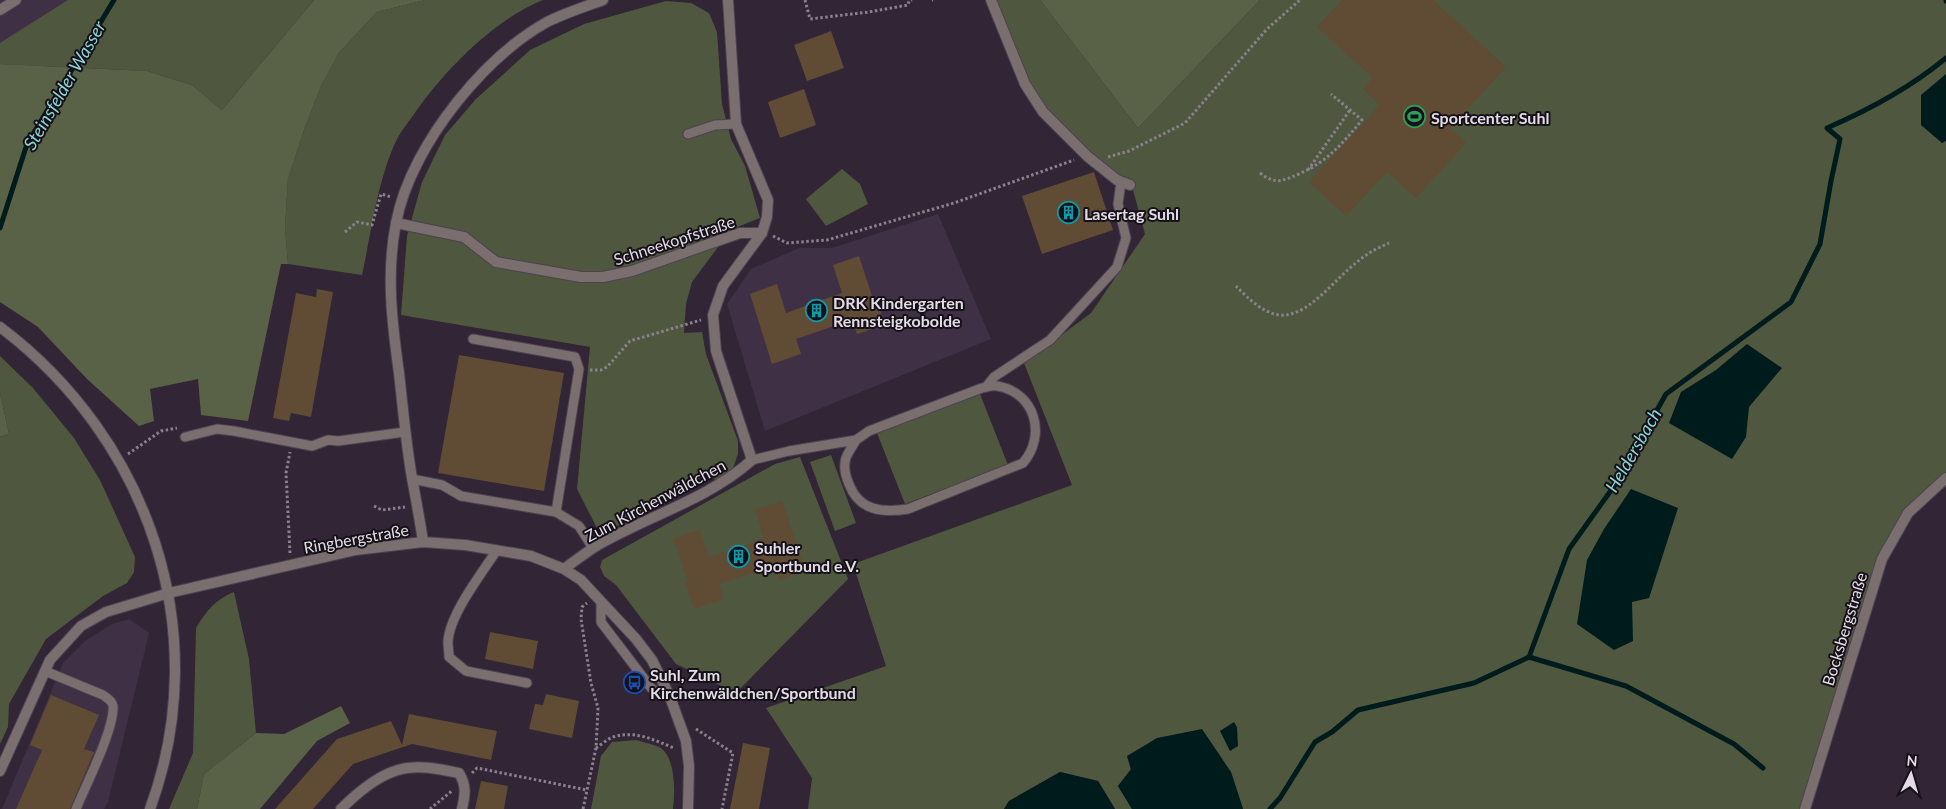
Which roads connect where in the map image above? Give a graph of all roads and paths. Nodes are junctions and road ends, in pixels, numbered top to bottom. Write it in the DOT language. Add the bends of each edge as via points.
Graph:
graph roads {
  1 [pos="16,0"];
  2 [pos="603,0"];
  3 [pos="728,0"];
  4 [pos="805,0"];
  5 [pos="912,0"];
  6 [pos="991,0"];
  7 [pos="1300,0"];
  8 [pos="0,10"];
  9 [pos="1331,94"];
  10 [pos="1350,110"];
  11 [pos="736,124"];
  12 [pos="688,134"];
  13 [pos="1087,156"];
  14 [pos="1097,164"];
  15 [pos="1307,170"];
  16 [pos="1260,173"];
  17 [pos="1126,184"];
  18 [pos="381,194"];
  19 [pos="396,222"];
  20 [pos="345,232"];
  21 [pos="762,233"];
  22 [pos="1389,243"];
  23 [pos="1236,286"];
  24 [pos="713,315"];
  25 [pos="0,327"];
  26 [pos="473,339"];
  27 [pos="579,369"];
  28 [pos="986,387"];
  29 [pos="183,426"];
  30 [pos="405,432"];
  31 [pos="185,437"];
  32 [pos="856,440"];
  33 [pos="293,442"];
  34 [pos="119,460"];
  35 [pos="752,460"];
  36 [pos="1946,478"];
  37 [pos="412,479"];
  38 [pos="374,506"];
  39 [pos="419,506"];
  40 [pos="556,512"];
  41 [pos="423,542"];
  42 [pos="593,548"];
  43 [pos="498,550"];
  44 [pos="290,565"];
  45 [pos="564,568"];
  46 [pos="169,593"];
  47 [pos="599,599"];
  48 [pos="45,671"];
  49 [pos="527,683"];
  50 [pos="670,697"];
  51 [pos="677,716"];
  52 [pos="596,748"];
  53 [pos="687,753"];
  54 [pos="0,771"];
  55 [pos="464,781"];
  56 [pos="587,790"];
  57 [pos="76,809"];
  58 [pos="150,809"];
  59 [pos="341,809"];
  60 [pos="430,809"];
  61 [pos="462,809"];
  62 [pos="583,809"];
  63 [pos="688,809"];
  64 [pos="722,809"];
  65 [pos="1805,809"];
  1 -- 8 [label="street"];
  2 -- 19 [label="street" via="546,23 510,48 470,86 433,133 415,169"];
  3 -- 11 [label="street"];
  4 -- 5 [label="path" via="810,19 898,7 908,5"];
  6 -- 13 [label="street" via="1025,84 1043,112"];
  7 -- 14 [label="path" via="1267,29 1184,123"];
  9 -- 10 [label="path"];
  10 -- 15 [label="path"];
  10 -- 15 [label="path" via="1362,120 1335,152"];
  11 -- 12 [label="lane" via="715,125"];
  11 -- 21 [label="street" via="768,200"];
  13 -- 14 [label="street"];
  13 -- 21 [label="path" via="954,203 827,240 788,243"];
  14 -- 17 [label="street"];
  15 -- 16 [label="path" via="1284,181 1268,180"];
  17 -- 28 [label="lane" via="1118,204 1126,238 1117,267 1050,340 994,377"];
  18 -- 20 [label="path" via="372,225 357,222"];
  19 -- 21 [label="street, Schneekopfstraße" via="464,237 496,262 581,277 603,277 632,271 740,233"];
  19 -- 30 [label="street" via="390,290"];
  21 -- 24 [label="street" via="722,286"];
  22 -- 23 [label="path" via="1355,263 1313,302 1296,313 1274,314 1246,297"];
  24 -- 27 [label="path" via="630,341 607,367 600,370"];
  24 -- 35 [label="street" via="716,351"];
  25 -- 34 [label="street" via="28,348 59,379 100,430"];
  26 -- 27 [label="lane" via="575,357"];
  27 -- 40 [label="lane"];
  28 -- 32 [label="lane" via="869,431"];
  28 -- 32 [label="lane" via="996,386 1014,392 1026,400 1032,410 1035,441 1023,463 908,509 875,510 859,502 844,472 846,457"];
  29 -- 34 [label="path" via="161,431"];
  30 -- 33 [label="lane" via="328,440 312,446"];
  30 -- 37 [label="street"];
  31 -- 33 [label="lane" via="217,429"];
  32 -- 35 [label="lane"];
  33 -- 44 [label="path" via="286,473"];
  34 -- 46 [label="street" via="152,531"];
  35 -- 42 [label="street, Zum Kirchenwäldchen" via="738,472 679,506"];
  36 -- 65 [label="street, Bocksbergstraße" via="1908,514 1882,560"];
  37 -- 39 [label="street"];
  37 -- 40 [label="lane" via="442,485 460,496"];
  38 -- 39 [label="path" via="382,510"];
  39 -- 41 [label="street"];
  40 -- 42 [label="lane" via="579,526"];
  41 -- 43 [label="street, Ringbergstraße"];
  41 -- 44 [label="street, Ringbergstraße" via="356,550"];
  42 -- 45 [label="street, Zum Kirchenwäldchen"];
  43 -- 45 [label="street, Ringbergstraße" via="531,556"];
  43 -- 49 [label="lane" via="456,618 448,640 449,657 466,671"];
  44 -- 46 [label="street, Ringbergstraße"];
  45 -- 47 [label="street, Ringbergstraße"];
  46 -- 48 [label="street, Ringbergstraße" via="106,612 81,626 50,660"];
  46 -- 58 [label="street" via="175,695 168,754"];
  47 -- 50 [label="street, Ringbergstraße" via="652,660"];
  47 -- 50 [label="lane" via="601,622 652,689"];
  47 -- 52 [label="path" via="582,607 581,618 598,708"];
  48 -- 54 [label="street, Ringbergstraße"];
  48 -- 57 [label="lane" via="102,695 113,706 109,731"];
  50 -- 51 [label="street, Ringbergstraße"];
  51 -- 53 [label="street, Ringbergstraße"];
  51 -- 64 [label="path" via="733,753"];
  52 -- 53 [label="path" via="612,738 636,735"];
  52 -- 56 [label="path"];
  53 -- 63 [label="street, Ringbergstraße"];
  55 -- 56 [label="path" via="477,768"];
  55 -- 59 [label="street" via="459,773 440,769 398,770 366,786"];
  55 -- 60 [label="path"];
  55 -- 61 [label="street" via="466,792"];
  56 -- 62 [label="path"];
}
